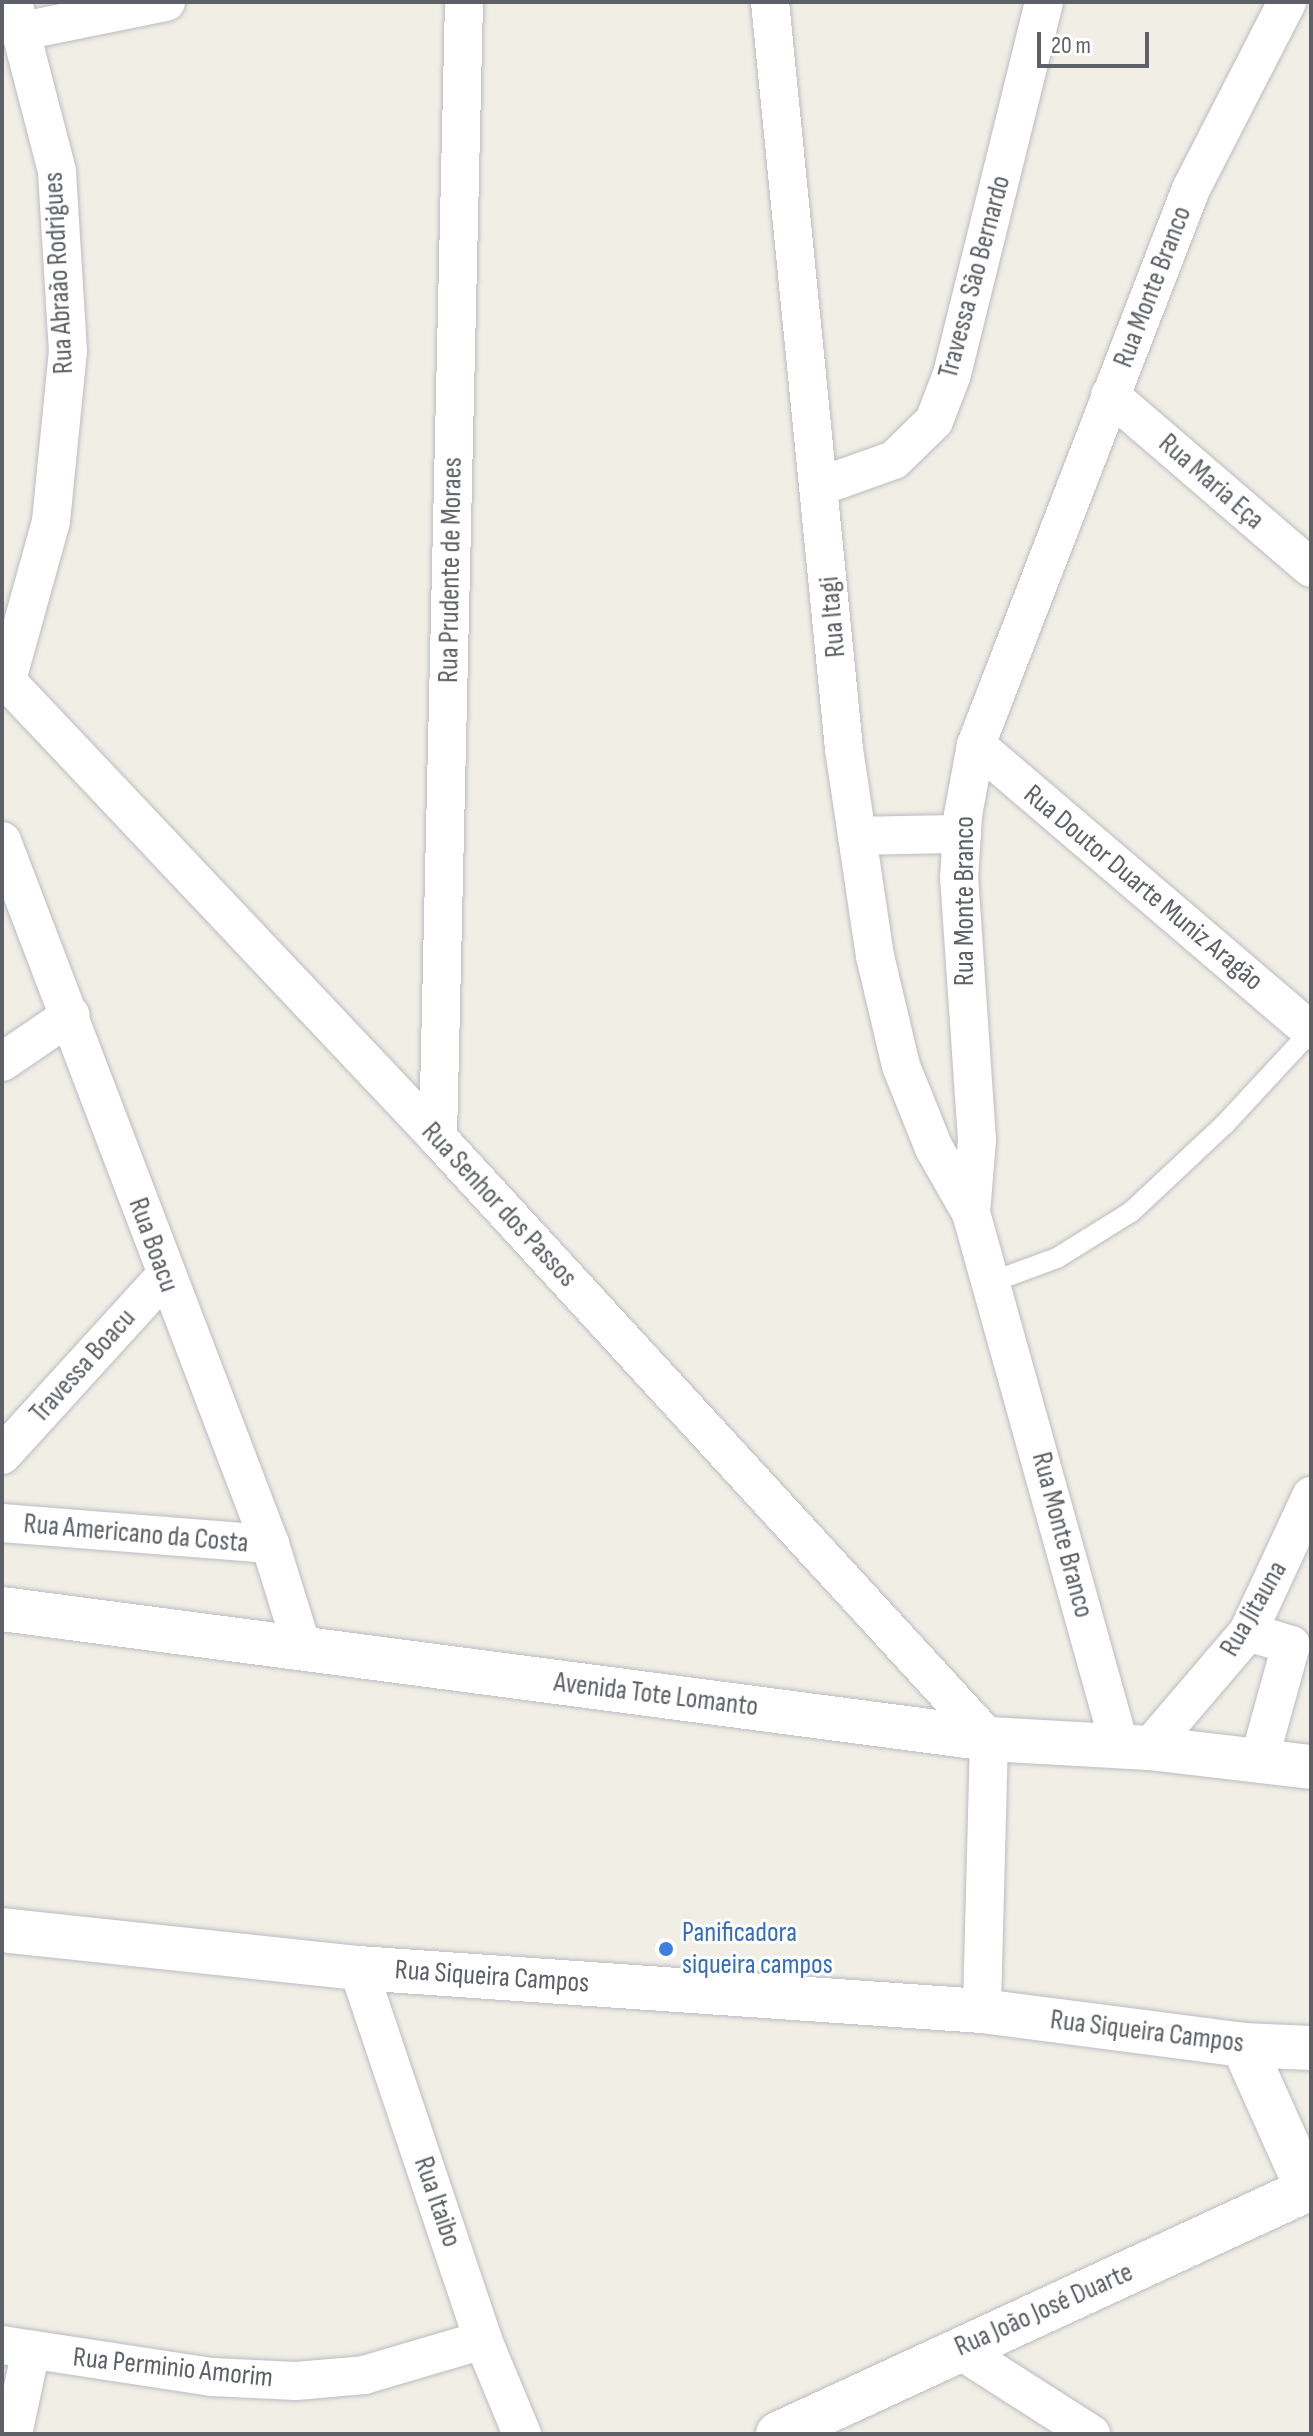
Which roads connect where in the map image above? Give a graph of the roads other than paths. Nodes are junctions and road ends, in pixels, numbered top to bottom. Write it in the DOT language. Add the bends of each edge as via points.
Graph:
graph roads {
  1 [pos="166,2"];
  2 [pos="464,2"];
  3 [pos="770,2"];
  4 [pos="1044,2"];
  5 [pos="1287,2"];
  6 [pos="17,16"];
  7 [pos="1110,395"];
  8 [pos="821,486"];
  9 [pos="1311,568"];
  10 [pos="4,680"];
  11 [pos="976,745"];
  12 [pos="962,834"];
  13 [pos="857,836"];
  14 [pos="2,841"];
  15 [pos="71,1015"];
  16 [pos="1311,1031"];
  17 [pos="2,1062"];
  18 [pos="438,1138"];
  19 [pos="971,1213"];
  20 [pos="164,1277"];
  21 [pos="989,1283"];
  22 [pos="2,1455"];
  23 [pos="1311,1496"];
  24 [pos="2,1523"];
  25 [pos="270,1544"];
  26 [pos="2,1609"];
  27 [pos="1248,1632"];
  28 [pos="1301,1646"];
  29 [pos="303,1650"];
  30 [pos="989,1739"];
  31 [pos="1134,1748"];
  32 [pos="1259,1760"];
  33 [pos="1311,1767"];
  34 [pos="2,1930"];
  35 [pos="358,1968"];
  36 [pos="982,2011"];
  37 [pos="1243,2045"];
  38 [pos="1311,2048"];
  39 [pos="1310,2189"];
  40 [pos="483,2340"];
  41 [pos="16,2348"];
  42 [pos="958,2349"];
  43 [pos="13,2434"];
  44 [pos="522,2434"];
  45 [pos="778,2434"];
  46 [pos="1091,2434"];
  1 -- 6 [label="street"];
  2 -- 18 [label="street, Rua Prudente de Moraes"];
  3 -- 8 [label="street, Rua Itagi"];
  4 -- 8 [label="street, Travessa São Bernardo" via="952,374 934,421 894,460"];
  5 -- 7 [label="street, Rua Monte Branco" via="1191,189"];
  6 -- 10 [label="street, Rua Abraão Rodrigues" via="57,171 68,352 51,521"];
  7 -- 9 [label="street, Rua Maria Eça"];
  7 -- 11 [label="street, Rua Monte Branco"];
  8 -- 13 [label="street, Rua Itagi" via="844,749"];
  10 -- 18 [label="street, Rua Senhor dos Passos"];
  11 -- 12 [label="street, Rua Monte Branco"];
  11 -- 16 [label="street, Rua Doutor Duarte Muniz Aragão"];
  12 -- 13 [label="street"];
  12 -- 19 [label="street, Rua Monte Branco" via="965,1004 977,1140"];
  13 -- 19 [label="street, Rua Itagi" via="875,956 901,1066 934,1148"];
  14 -- 15 [label="street, Rua Boacu"];
  15 -- 17 [label="street"];
  15 -- 20 [label="street, Rua Boacu"];
  16 -- 21 [label="lane" via="1225,1124 1131,1212 1057,1258"];
  18 -- 30 [label="street, Rua Senhor dos Passos"];
  19 -- 21 [label="street, Rua Monte Branco"];
  20 -- 22 [label="street, Travessa Boacu"];
  20 -- 25 [label="street, Rua Boacu"];
  21 -- 31 [label="street, Rua Monte Branco"];
  23 -- 27 [label="street, Rua Jitauna"];
  24 -- 25 [label="street, Rua Americano da Costa"];
  25 -- 29 [label="street, Rua Boacu"];
  26 -- 29 [label="street, Avenida Tote Lomanto"];
  27 -- 28 [label="street"];
  27 -- 31 [label="street, Rua Jitauna"];
  28 -- 32 [label="street"];
  29 -- 30 [label="street, Avenida Tote Lomanto"];
  30 -- 31 [label="street, Avenida Tote Lomanto"];
  30 -- 36 [label="street"];
  31 -- 32 [label="street, Avenida Tote Lomanto"];
  32 -- 33 [label="street, Avenida Tote Lomanto"];
  34 -- 35 [label="street, Rua Siqueira Campos"];
  35 -- 36 [label="street, Rua Siqueira Campos"];
  35 -- 40 [label="street, Rua Itaibo"];
  36 -- 37 [label="street, Rua Siqueira Campos"];
  37 -- 38 [label="street, Rua Siqueira Campos"];
  37 -- 39 [label="street"];
  39 -- 42 [label="street, Rua João José Duarte"];
  40 -- 41 [label="street, Rua Perminio Amorim" via="364,2375 296,2381 212,2377"];
  40 -- 44 [label="street, Rua Itaibo"];
  41 -- 43 [label="street"];
  42 -- 45 [label="street, Rua João José Duarte"];
  42 -- 46 [label="street"];
}
